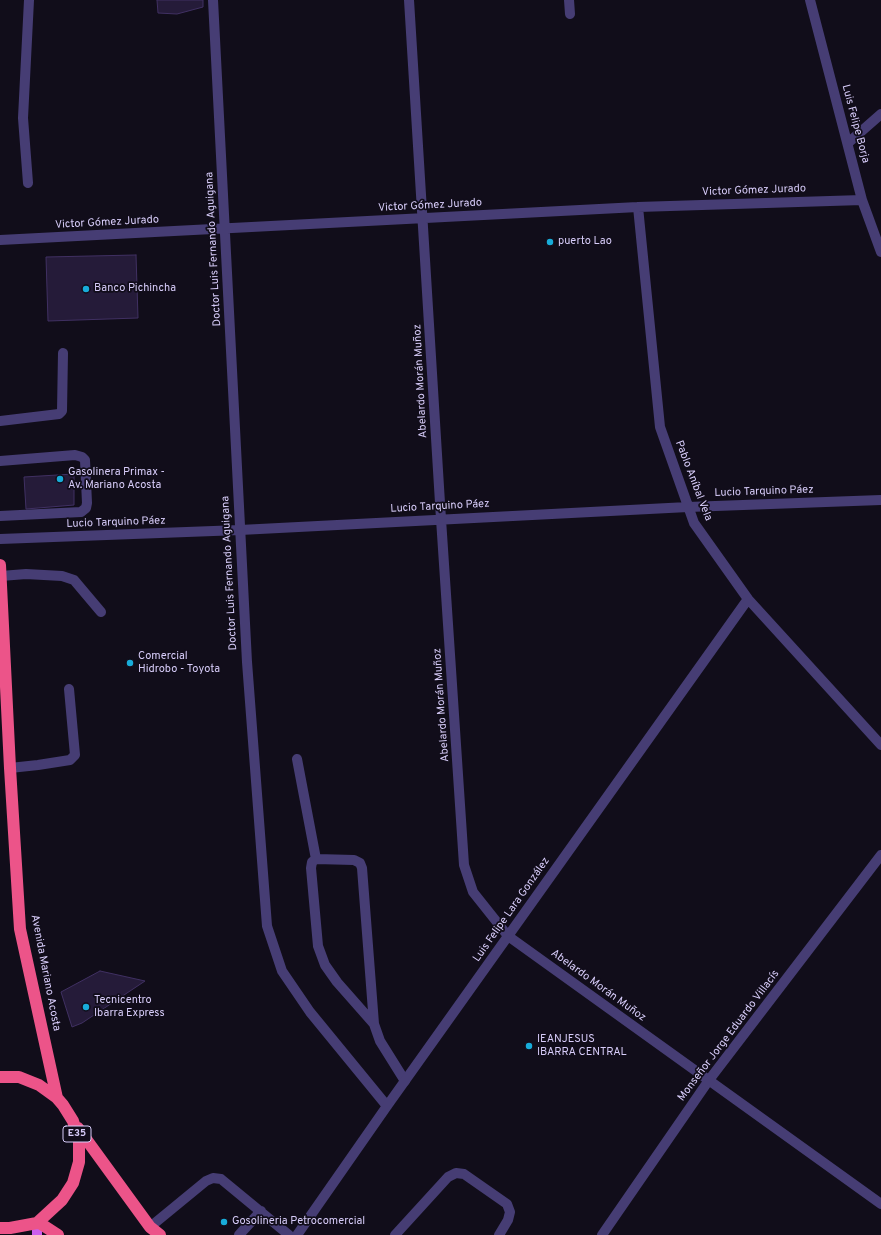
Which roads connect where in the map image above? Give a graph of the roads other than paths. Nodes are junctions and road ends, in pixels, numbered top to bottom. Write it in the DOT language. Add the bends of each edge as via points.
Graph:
graph roads {
  1 [pos="29,0"];
  2 [pos="213,0"];
  3 [pos="409,0"];
  4 [pos="569,0"];
  5 [pos="810,0"];
  6 [pos="570,14"];
  7 [pos="881,114"];
  8 [pos="848,143"];
  9 [pos="28,183"];
  10 [pos="862,200"];
  11 [pos="638,207"];
  12 [pos="423,218"];
  13 [pos="225,229"];
  14 [pos="0,240"];
  15 [pos="881,252"];
  16 [pos="63,353"];
  17 [pos="0,422"];
  18 [pos="0,461"];
  19 [pos="881,500"];
  20 [pos="688,507"];
  21 [pos="0,516"];
  22 [pos="441,519"];
  23 [pos="240,530"];
  24 [pos="0,539"];
  25 [pos="0,565"];
  26 [pos="0,576"];
  27 [pos="748,599"];
  28 [pos="100,612"];
  29 [pos="69,689"];
  30 [pos="881,745"];
  31 [pos="297,759"];
  32 [pos="10,768"];
  33 [pos="881,855"];
  34 [pos="316,859"];
  35 [pos="508,936"];
  36 [pos="374,1024"];
  37 [pos="0,1076"];
  38 [pos="709,1080"];
  39 [pos="405,1081"];
  40 [pos="57,1098"];
  41 [pos="387,1106"];
  42 [pos="73,1121"];
  43 [pos="881,1204"];
  44 [pos="261,1212"];
  45 [pos="37,1227"];
  46 [pos="0,1228"];
  47 [pos="155,1231"];
  48 [pos="58,1235"];
  49 [pos="239,1235"];
  50 [pos="289,1235"];
  51 [pos="297,1235"];
  52 [pos="395,1235"];
  53 [pos="499,1235"];
  54 [pos="602,1235"];
  1 -- 9 [label="street" via="23,118"];
  2 -- 13 [label="street, Doctor Luis Fernando Aguigana"];
  3 -- 12 [label="street, Abelardo Morán Muñoz"];
  4 -- 6 [label="street"];
  5 -- 8 [label="street, Luis Felipe Borja"];
  7 -- 8 [label="street"];
  8 -- 10 [label="street, Luis Felipe Borja"];
  10 -- 11 [label="street, Victor Gómez Jurado"];
  10 -- 15 [label="street, Luis Felipe Borja"];
  11 -- 12 [label="street, Victor Gómez Jurado"];
  11 -- 20 [label="street, Pablo Aníbal Vela" via="660,427"];
  12 -- 13 [label="street, Victor Gómez Jurado"];
  12 -- 22 [label="street, Abelardo Morán Muñoz"];
  13 -- 14 [label="street, Victor Gómez Jurado"];
  13 -- 23 [label="street, Doctor Luis Fernando Aguigana"];
  16 -- 17 [label="street" via="62,411 59,414"];
  18 -- 21 [label="street" via="75,455 82,457 85,460 87,503 81,512"];
  19 -- 20 [label="street, Lucio Tarquino Páez"];
  20 -- 22 [label="street, Lucio Tarquino Páez"];
  20 -- 27 [label="street, Pablo Aníbal Vela" via="694,523"];
  22 -- 23 [label="street, Lucio Tarquino Páez"];
  22 -- 35 [label="street, Abelardo Morán Muñoz" via="464,865 473,892"];
  23 -- 24 [label="street, Lucio Tarquino Páez"];
  23 -- 41 [label="street, Doctor Luis Fernando Aguigana" via="267,926 282,971 310,1012"];
  25 -- 26 [label="highway, Avenida Mariano Acosta / E35"];
  26 -- 28 [label="street" via="26,574 62,576 74,580"];
  26 -- 32 [label="highway, Avenida Mariano Acosta / E35"];
  27 -- 30 [label="street, Pablo Aníbal Vela"];
  27 -- 35 [label="street, Luis Felipe Lara González"];
  29 -- 32 [label="street" via="75,755 70,760"];
  31 -- 34 [label="street"];
  32 -- 40 [label="highway, Avenida Mariano Acosta / E35" via="20,929"];
  33 -- 38 [label="street, Monseñor Jorge Eduardo Villacís"];
  34 -- 36 [label="street" via="312,862 311,868 318,946 325,965 337,982"];
  34 -- 36 [label="street" via="354,860 360,863 362,868"];
  35 -- 38 [label="street, Abelardo Morán Muñoz"];
  35 -- 39 [label="street, Luis Felipe Lara González"];
  36 -- 39 [label="street" via="380,1041"];
  37 -- 40 [label="highway, E35" via="18,1077 39,1085"];
  38 -- 43 [label="street, Abelardo Morán Muñoz"];
  38 -- 54 [label="street, Monseñor Jorge Eduardo Villacís"];
  39 -- 41 [label="street, Luis Felipe Lara González"];
  40 -- 42 [label="highway, E35"];
  41 -- 51 [label="street, Luis Felipe Lara González"];
  42 -- 45 [label="highway, E35" via="79,1141 79,1162 73,1182 62,1200"];
  42 -- 47 [label="highway, E35"];
  44 -- 47 [label="street" via="221,1179 213,1178 206,1181"];
  44 -- 49 [label="street"];
  44 -- 50 [label="street"];
  45 -- 46 [label="highway"];
  45 -- 48 [label="highway"];
  52 -- 53 [label="street" via="448,1177 456,1173 464,1174 506,1204 510,1212"];
}
